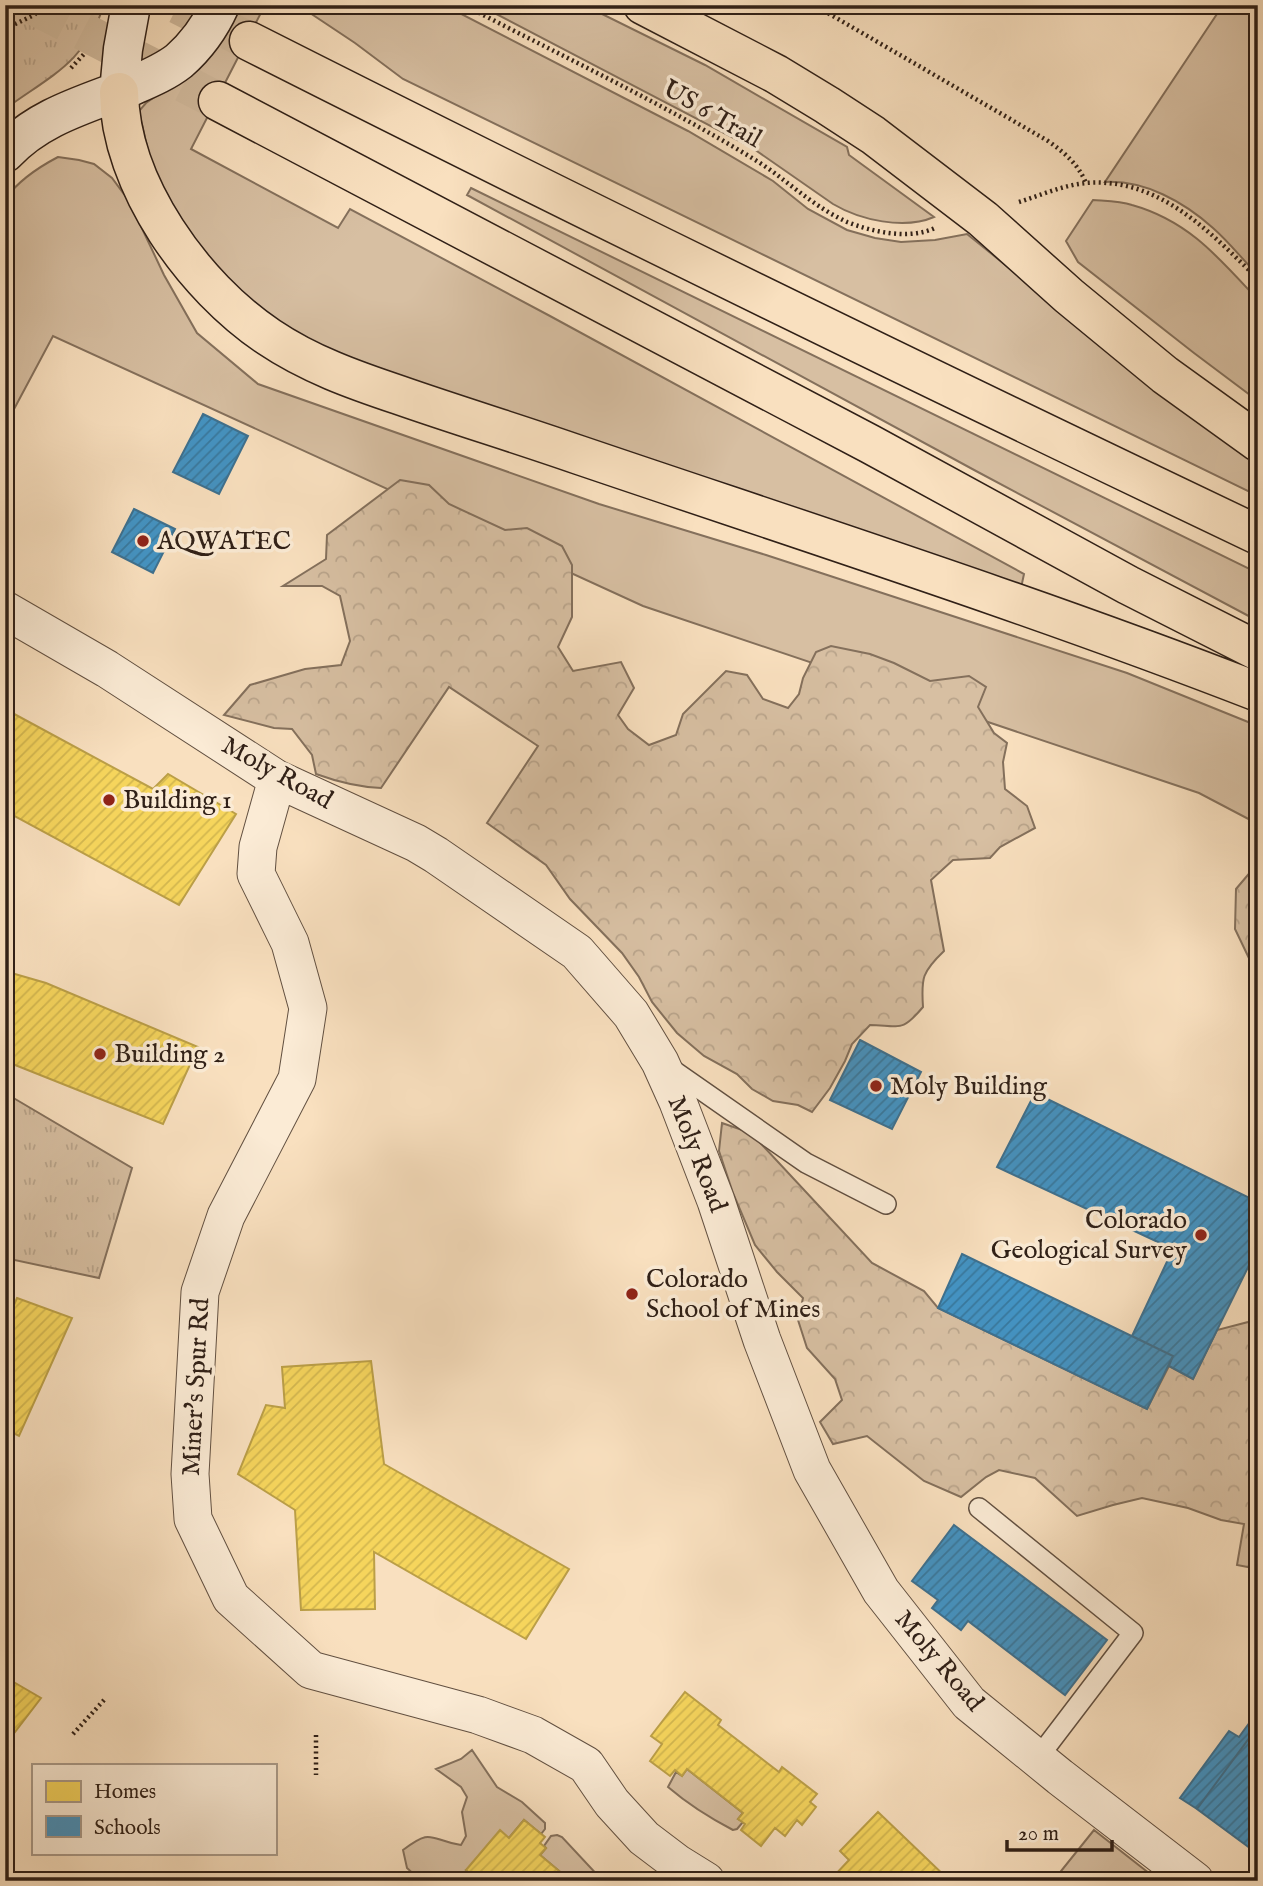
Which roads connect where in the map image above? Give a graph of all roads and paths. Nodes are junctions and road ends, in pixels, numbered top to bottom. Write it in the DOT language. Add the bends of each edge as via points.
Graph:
graph roads {
  1 [pos="29,5"];
  2 [pos="45,5"];
  3 [pos="131,5"];
  4 [pos="220,5"];
  5 [pos="464,5"];
  6 [pos="643,5"];
  7 [pos="814,5"];
  8 [pos="5,17"];
  9 [pos="5,29"];
  10 [pos="249,41"];
  11 [pos="86,52"];
  12 [pos="65,74"];
  13 [pos="118,92"];
  14 [pos="218,101"];
  15 [pos="5,153"];
  16 [pos="1086,183"];
  17 [pos="1018,202"];
  18 [pos="943,224"];
  19 [pos="1258,279"];
  20 [pos="1258,442"];
  21 [pos="1258,536"];
  22 [pos="5,610"];
  23 [pos="1258,651"];
  24 [pos="1258,692"];
  25 [pos="277,779"];
  26 [pos="660,1062"];
  27 [pos="886,1204"];
  28 [pos="979,1508"];
  29 [pos="105,1699"];
  30 [pos="73,1734"];
  31 [pos="316,1735"];
  32 [pos="1037,1759"];
  33 [pos="316,1775"];
  34 [pos="706,1881"];
  35 [pos="1195,1881"];
  1 -- 8 [label="path"];
  2 -- 9 [label="path"];
  3 -- 13 [label="main road"];
  4 -- 13 [label="main road" via="179,61"];
  5 -- 18 [label="path, US 6 Trail" via="712,135 845,221 904,233 929,231"];
  6 -- 20 [label="highway" via="776,74 873,135 983,219 1156,368"];
  7 -- 16 [label="path" via="1048,141 1077,166"];
  10 -- 21 [label="highway"];
  11 -- 12 [label="path"];
  13 -- 15 [label="main road" via="47,121"];
  13 -- 24 [label="highway" via="136,170 158,216 187,260 245,320 300,356 338,374 1155,652"];
  14 -- 23 [label="highway"];
  16 -- 17 [label="path"];
  16 -- 19 [label="path" via="1132,186 1162,199 1208,231"];
  22 -- 25 [label="street, Moly Road" via="107,669"];
  25 -- 26 [label="street, Moly Road" via="416,843 578,952 631,1014"];
  25 -- 34 [label="street, Miner's Spur Rd" via="258,847 256,874 290,943 308,1008 297,1079 226,1216 200,1292 190,1474 193,1519 232,1598 311,1670 533,1735 586,1765 644,1838"];
  26 -- 27 [label="lane" via="806,1163"];
  26 -- 32 [label="street, Moly Road" via="702,1164 812,1470 881,1591 970,1703"];
  28 -- 32 [label="lane" via="1133,1633"];
  29 -- 30 [label="path"];
  31 -- 33 [label="path"];
  32 -- 35 [label="street, Moly Road"];
}
